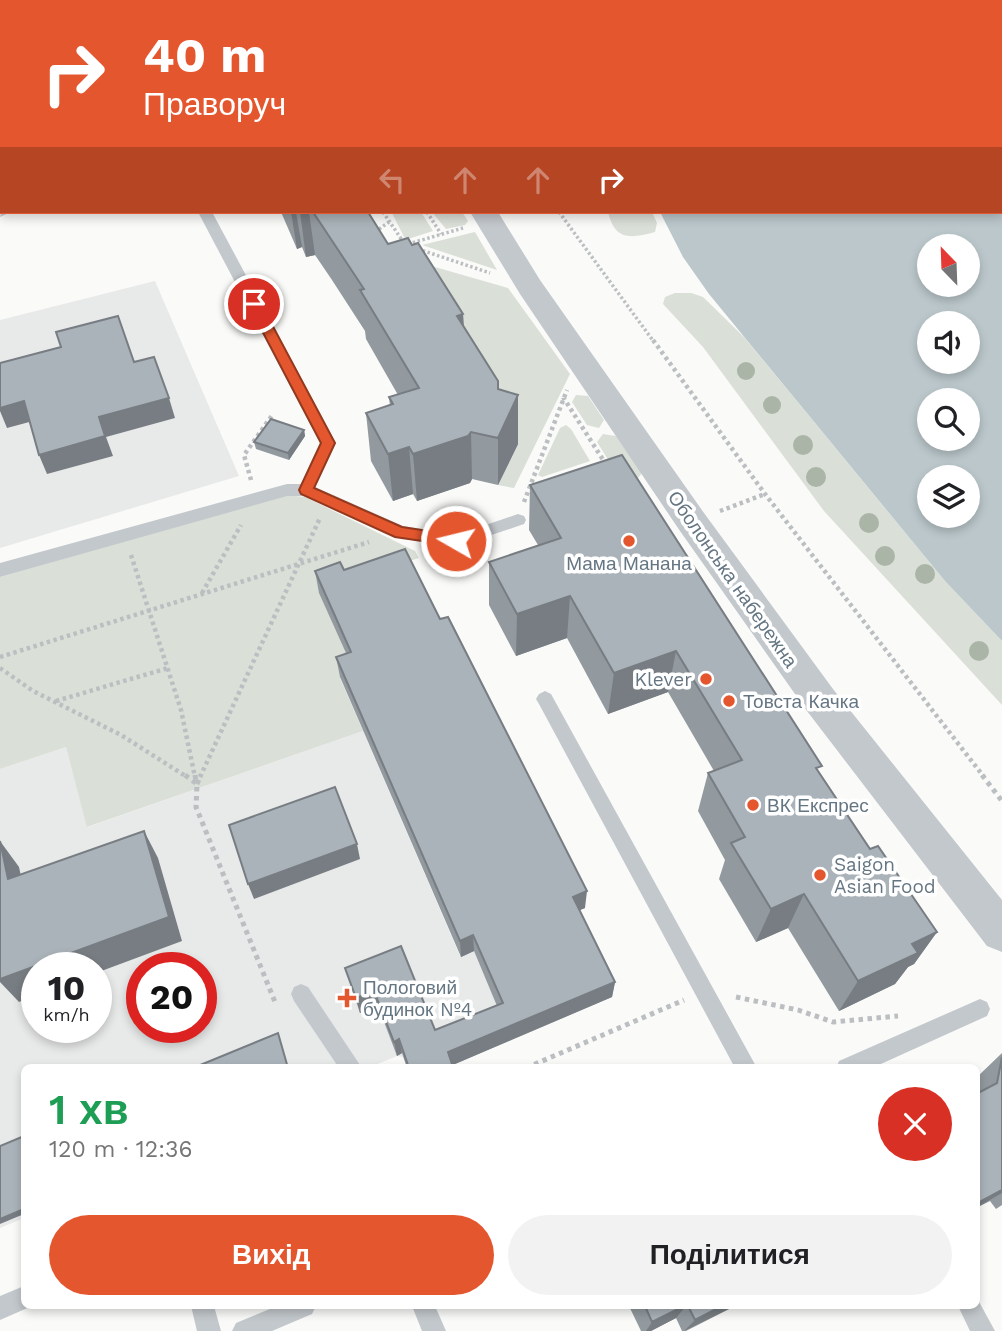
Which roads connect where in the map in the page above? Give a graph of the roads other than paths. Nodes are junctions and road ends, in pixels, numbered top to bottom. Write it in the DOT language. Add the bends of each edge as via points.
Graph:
graph roads {
  1 [pos="206,214"];
  2 [pos="485,214"];
  3 [pos="306,490"];
  4 [pos="518,520"];
  5 [pos="0,570"];
  6 [pos="545,699"];
  7 [pos="1002,932"];
  8 [pos="301,994"];
  9 [pos="980,1009"];
  10 [pos="349,1064"];
  11 [pos="745,1064"];
  12 [pos="855,1064"];
  13 [pos="21,1299"];
  14 [pos="0,1308"];
  15 [pos="204,1309"];
  16 [pos="297,1309"];
  17 [pos="425,1309"];
  18 [pos="971,1309"];
  19 [pos="209,1331"];
  20 [pos="244,1331"];
  21 [pos="434,1331"];
  22 [pos="983,1331"];
  1 -- 3 [label="lane" via="328,443"];
  2 -- 7 [label="street, Оболонська набережна" via="530,287 820,700"];
  3 -- 4 [label="lane" via="400,533 456,541"];
  3 -- 5 [label="lane" via="255,490"];
  6 -- 11 [label="lane"];
  8 -- 10 [label="lane"];
  9 -- 12 [label="lane"];
  13 -- 14 [label="lane"];
  15 -- 19 [label="lane"];
  16 -- 20 [label="lane"];
  17 -- 21 [label="lane"];
  18 -- 22 [label="lane"];
}
